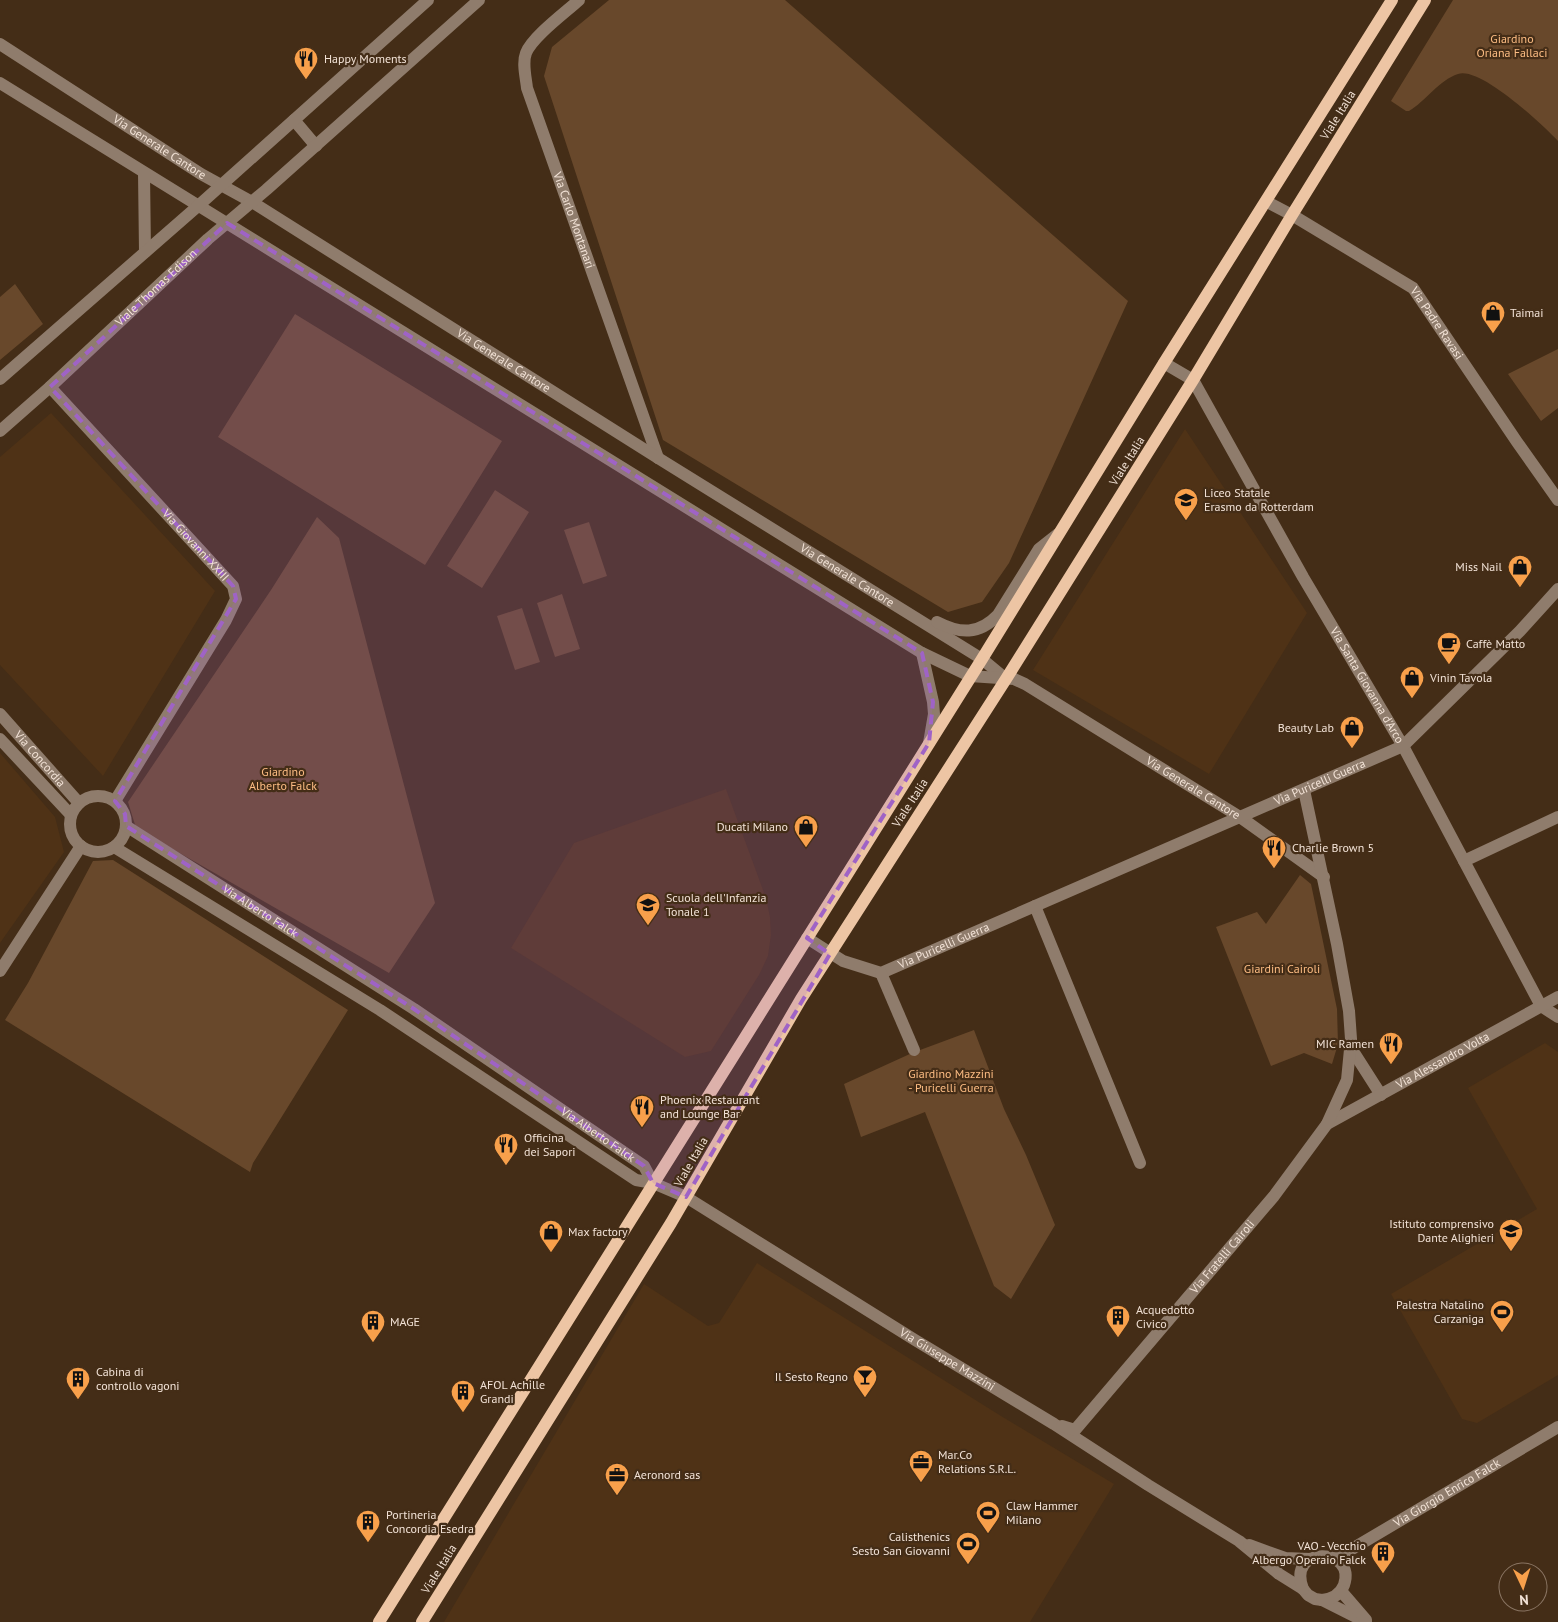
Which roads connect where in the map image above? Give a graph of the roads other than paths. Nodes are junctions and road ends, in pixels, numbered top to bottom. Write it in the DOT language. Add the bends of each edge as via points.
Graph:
graph roads {
  1 [pos="428,0"];
  2 [pos="479,0"];
  3 [pos="579,0"];
  4 [pos="1392,0"];
  5 [pos="1425,0"];
  6 [pos="0,44"];
  7 [pos="0,83"];
  8 [pos="294,120"];
  9 [pos="316,146"];
  10 [pos="144,173"];
  11 [pos="220,185"];
  12 [pos="252,202"];
  13 [pos="1267,202"];
  14 [pos="198,206"];
  15 [pos="1292,215"];
  16 [pos="227,224"];
  17 [pos="145,252"];
  18 [pos="1164,363"];
  19 [pos="0,379"];
  20 [pos="1193,380"];
  21 [pos="50,387"];
  22 [pos="0,431"];
  23 [pos="658,458"];
  24 [pos="1558,500"];
  25 [pos="1058,534"];
  26 [pos="1558,589"];
  27 [pos="906,612"];
  28 [pos="922,653"];
  29 [pos="982,659"];
  30 [pos="970,676"];
  31 [pos="1006,679"];
  32 [pos="0,714"];
  33 [pos="0,739"];
  34 [pos="929,743"];
  35 [pos="1403,746"];
  36 [pos="1304,790"];
  37 [pos="115,801"];
  38 [pos="79,802"];
  39 [pos="71,815"];
  40 [pos="1558,816"];
  41 [pos="1240,817"];
  42 [pos="126,826"];
  43 [pos="81,846"];
  44 [pos="114,847"];
  45 [pos="1464,861"];
  46 [pos="1324,877"];
  47 [pos="1035,906"];
  48 [pos="807,938"];
  49 [pos="830,954"];
  50 [pos="0,971"];
  51 [pos="881,973"];
  52 [pos="1558,996"];
  53 [pos="1541,1006"];
  54 [pos="1558,1017"];
  55 [pos="1351,1048"];
  56 [pos="914,1050"];
  57 [pos="1381,1095"];
  58 [pos="1327,1124"];
  59 [pos="1140,1163"];
  60 [pos="653,1183"];
  61 [pos="686,1197"];
  62 [pos="1054,1424"];
  63 [pos="1558,1427"];
  64 [pos="1239,1542"];
  65 [pos="1310,1559"];
  66 [pos="1335,1559"];
  67 [pos="1303,1589"];
  68 [pos="1341,1590"];
  69 [pos="1322,1600"];
  70 [pos="379,1622"];
  71 [pos="422,1622"];
  72 [pos="1367,1622"];
  1 -- 8 [label="street"];
  2 -- 9 [label="street, Viale Thomas Edison"];
  3 -- 23 [label="street, Via Carlo Montanari" via="528,49 525,60 527,88"];
  4 -- 13 [label="main road, Viale Italia"];
  5 -- 15 [label="main road, Viale Italia"];
  6 -- 11 [label="street, Via Generale Cantore"];
  7 -- 10 [label="street, Via Generale Cantore"];
  8 -- 9 [label="street"];
  8 -- 11 [label="street"];
  9 -- 12 [label="street, Viale Thomas Edison"];
  10 -- 14 [label="street, Via Generale Cantore"];
  10 -- 17 [label="street"];
  11 -- 12 [label="street, Via Generale Cantore"];
  11 -- 14 [label="street"];
  12 -- 16 [label="street, Viale Thomas Edison"];
  12 -- 23 [label="street, Via Generale Cantore"];
  13 -- 15 [label="street, Via Padre Ravasi"];
  13 -- 18 [label="main road, Viale Italia"];
  14 -- 16 [label="street, Via Generale Cantore"];
  14 -- 17 [label="street"];
  15 -- 20 [label="main road, Viale Italia"];
  15 -- 24 [label="street, Via Padre Ravasi" via="1413,288"];
  16 -- 21 [label="street, Viale Thomas Edison"];
  16 -- 28 [label="street, Via Generale Cantore"];
  17 -- 19 [label="street"];
  18 -- 20 [label="street"];
  18 -- 25 [label="main road, Viale Italia"];
  20 -- 31 [label="main road, Viale Italia"];
  20 -- 35 [label="street, Via Santa Giovanna d'Arco" via="1303,577"];
  21 -- 22 [label="street, Viale Thomas Edison"];
  21 -- 37 [label="street, Via Giovanni XXIII" via="233,586 236,599"];
  23 -- 27 [label="street, Via Generale Cantore"];
  25 -- 27 [label="street, Viale Italia" via="1039,549 990,623 963,632"];
  25 -- 29 [label="main road, Viale Italia"];
  26 -- 35 [label="street, Via Puricelli Guerra"];
  27 -- 29 [label="street, Via Generale Cantore"];
  28 -- 30 [label="street, Via Generale Cantore"];
  28 -- 34 [label="street" via="934,714"];
  29 -- 30 [label="main road, Viale Italia"];
  29 -- 31 [label="street, Via Generale Cantore"];
  30 -- 31 [label="street, Via Generale Cantore"];
  30 -- 34 [label="main road, Viale Italia"];
  31 -- 41 [label="street, Via Generale Cantore" via="1025,684"];
  31 -- 49 [label="main road, Viale Italia"];
  32 -- 38 [label="street, Via Concordia"];
  33 -- 39 [label="street, Via Concordia"];
  34 -- 48 [label="main road, Viale Italia"];
  35 -- 36 [label="street, Via Puricelli Guerra"];
  35 -- 45 [label="street, Via Santa Giovanna d'Arco"];
  36 -- 41 [label="street, Via Puricelli Guerra"];
  36 -- 46 [label="street, Via Fratelli Cairoli"];
  37 -- 38 [label="street" via="92,796"];
  37 -- 42 [label="street" via="125,814"];
  38 -- 39 [label="street"];
  39 -- 43 [label="street" via="69,824 73,837"];
  40 -- 45 [label="street"];
  41 -- 46 [label="street, Via Generale Cantore"];
  41 -- 47 [label="street, Via Puricelli Guerra"];
  42 -- 44 [label="street" via="124,836"];
  42 -- 60 [label="street, Via Alberto Falck" via="414,1009 644,1166"];
  43 -- 44 [label="street" via="100,852"];
  43 -- 50 [label="street"];
  44 -- 60 [label="street, Via Alberto Falck" via="380,1010 636,1180"];
  45 -- 53 [label="street, Via Santa Giovanna d'Arco"];
  46 -- 55 [label="street, Via Fratelli Cairoli" via="1348,1011"];
  47 -- 51 [label="street, Via Puricelli Guerra"];
  47 -- 59 [label="street"];
  48 -- 49 [label="street"];
  48 -- 60 [label="main road, Viale Italia"];
  49 -- 51 [label="street"];
  49 -- 61 [label="main road, Viale Italia"];
  51 -- 56 [label="street"];
  52 -- 53 [label="street, Via Alessandro Volta"];
  53 -- 54 [label="street, Via Santa Giovanna d'Arco"];
  53 -- 57 [label="street, Via Alessandro Volta"];
  55 -- 57 [label="street, Via Fratelli Cairoli"];
  55 -- 58 [label="street, Via Fratelli Cairoli" via="1347,1080"];
  57 -- 58 [label="street, Via Alessandro Volta"];
  58 -- 62 [label="street, Via Fratelli Cairoli" via="1274,1196 1075,1430"];
  60 -- 61 [label="street, Via Giuseppe Mazzini"];
  60 -- 70 [label="main road, Viale Italia"];
  61 -- 62 [label="street, Via Giuseppe Mazzini"];
  61 -- 71 [label="main road, Viale Italia"];
  62 -- 64 [label="street, Via Giuseppe Mazzini"];
  63 -- 66 [label="street, Via Giorgio Enrico Falck"];
  64 -- 65 [label="street, Via Giuseppe Mazzini" via="1285,1558"];
  64 -- 67 [label="street, Via Giuseppe Mazzini"];
  65 -- 66 [label="street, Via Giuseppe Mazzini" via="1322,1555"];
  65 -- 67 [label="street" via="1302,1570"];
  66 -- 68 [label="street" via="1344,1570"];
  67 -- 69 [label="street, Via Giuseppe Mazzini" via="1308,1595"];
  68 -- 69 [label="street" via="1330,1599"];
  68 -- 72 [label="street, Via Giuseppe Mazzini"];
  69 -- 72 [label="street, Via Giuseppe Mazzini"];
}
